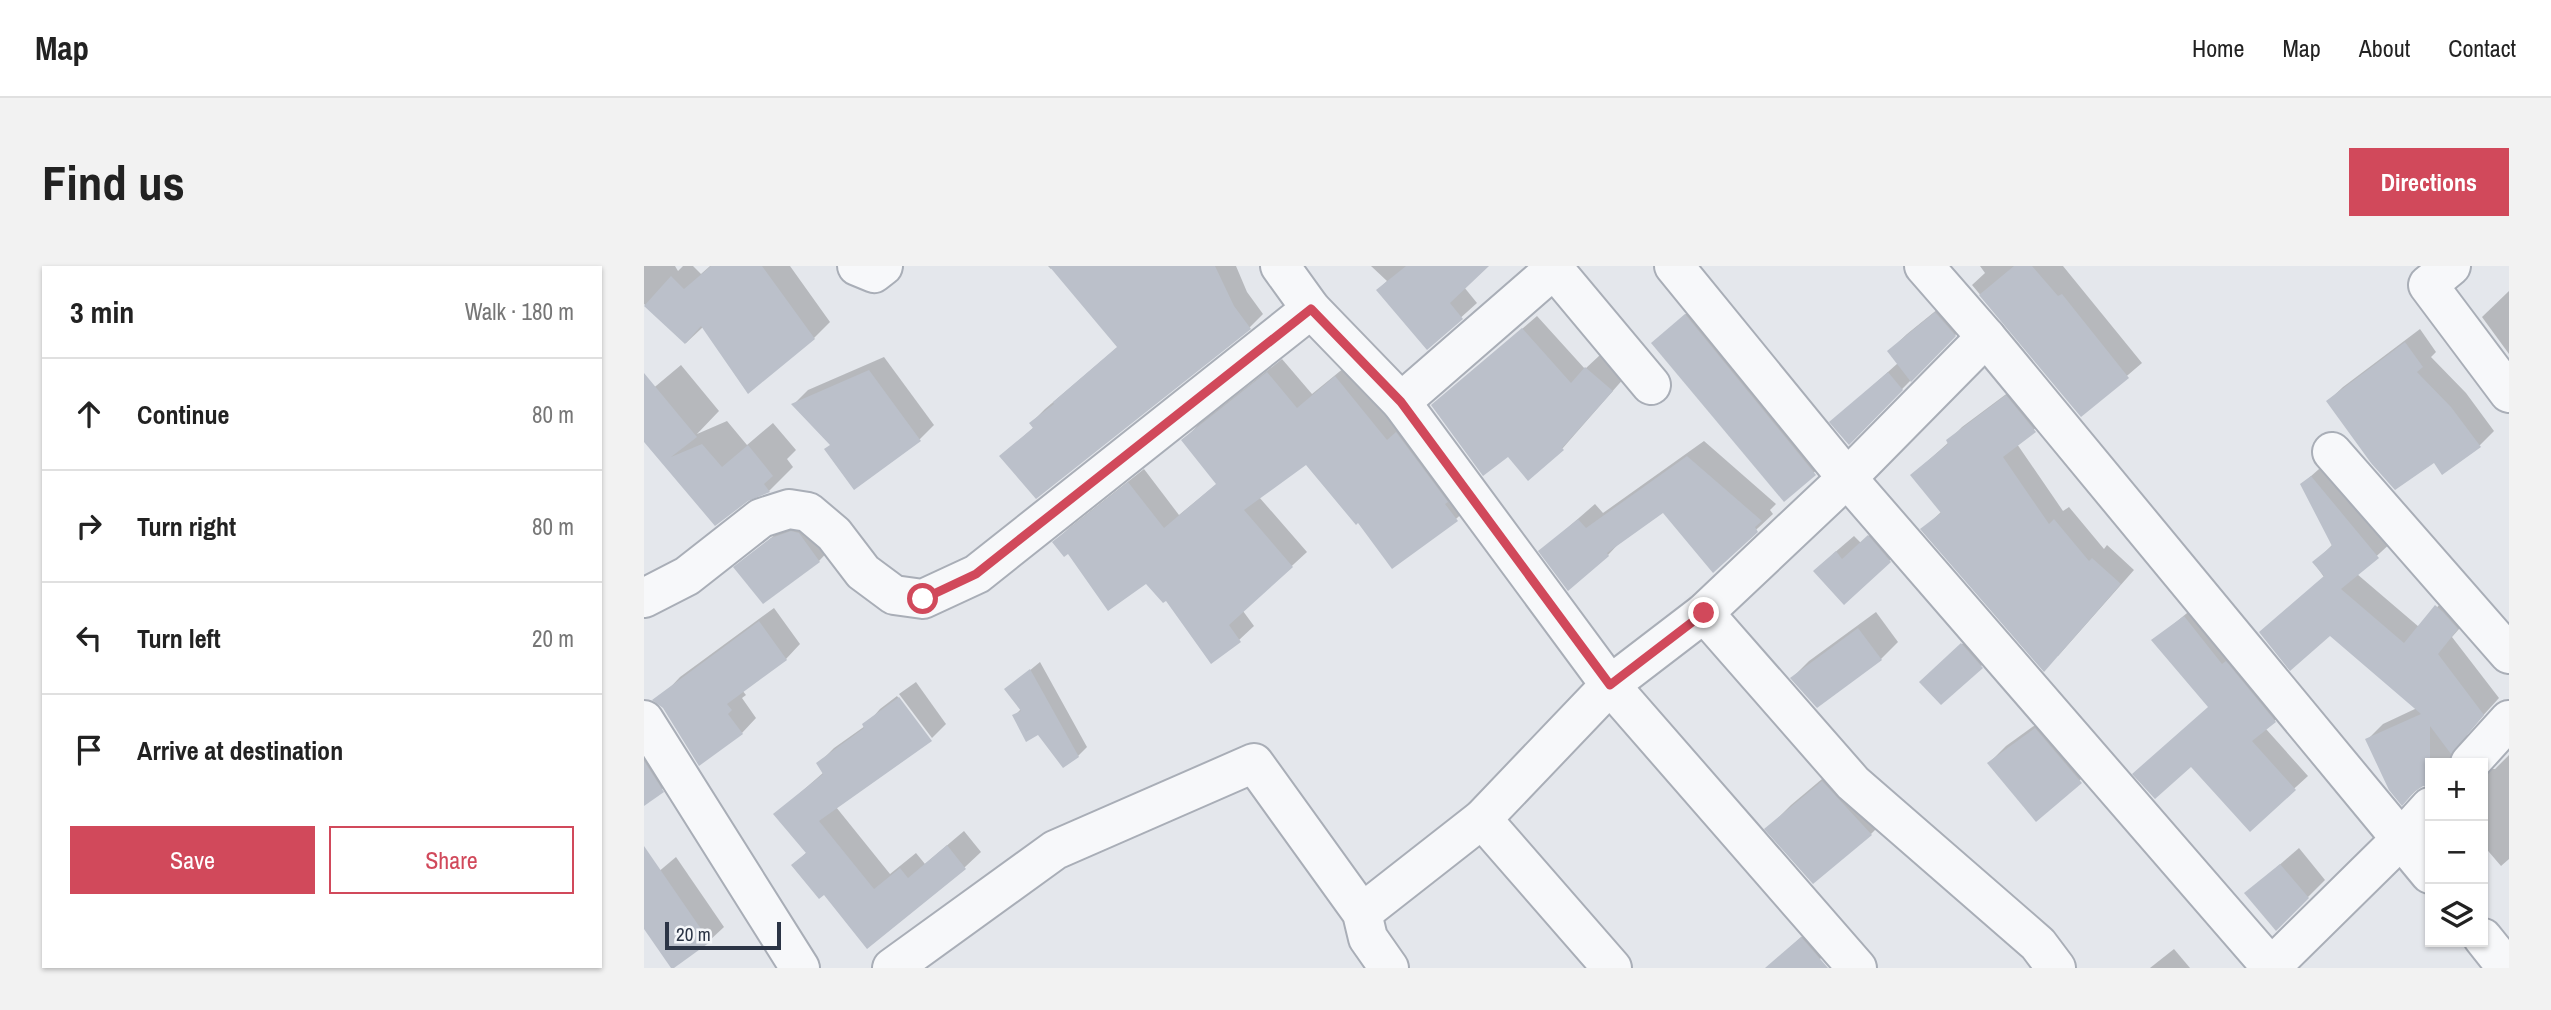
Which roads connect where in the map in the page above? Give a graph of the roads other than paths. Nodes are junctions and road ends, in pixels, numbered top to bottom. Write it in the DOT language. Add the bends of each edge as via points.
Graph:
graph roads {
  1 [pos="857,266"];
  2 [pos="883,266"];
  3 [pos="1280,266"];
  4 [pos="1674,266"];
  5 [pos="1924,266"];
  6 [pos="2451,266"];
  7 [pos="1555,267"];
  8 [pos="1311,309"];
  9 [pos="1986,337"];
  10 [pos="1651,385"];
  11 [pos="2509,393"];
  12 [pos="1401,402"];
  13 [pos="2332,452"];
  14 [pos="1847,478"];
  15 [pos="644,598"];
  16 [pos="1704,613"];
  17 [pos="2509,654"];
  18 [pos="1610,685"];
  19 [pos="644,720"];
  20 [pos="2509,720"];
  21 [pos="2475,758"];
  22 [pos="2425,813"];
  23 [pos="1482,819"];
  24 [pos="2401,839"];
  25 [pos="2425,868"];
  26 [pos="1362,913"];
  27 [pos="2488,944"];
  28 [pos="2271,967"];
  29 [pos="800,968"];
  30 [pos="891,968"];
  31 [pos="1389,968"];
  32 [pos="1612,968"];
  33 [pos="1857,968"];
  34 [pos="2056,968"];
  35 [pos="2507,968"];
  1 -- 2 [label="street" via="874,273"];
  3 -- 8 [label="street"];
  4 -- 14 [label="street"];
  5 -- 9 [label="street"];
  6 -- 11 [label="street" via="2428,285"];
  7 -- 10 [label="street"];
  7 -- 12 [label="street"];
  8 -- 12 [label="street"];
  8 -- 15 [label="street" via="976,574 923,599 894,595 863,572 834,534 808,512 789,509 761,518 687,576"];
  9 -- 14 [label="street"];
  9 -- 24 [label="street"];
  12 -- 18 [label="street"];
  13 -- 17 [label="street"];
  14 -- 16 [label="street"];
  14 -- 28 [label="street"];
  16 -- 18 [label="street"];
  16 -- 34 [label="street" via="1853,783 2038,944"];
  18 -- 23 [label="street"];
  18 -- 33 [label="street"];
  19 -- 29 [label="street"];
  20 -- 21 [label="street"];
  22 -- 24 [label="street"];
  23 -- 26 [label="street"];
  23 -- 32 [label="street"];
  24 -- 25 [label="street"];
  24 -- 28 [label="street"];
  26 -- 30 [label="street" via="1254,763 1055,850"];
  26 -- 31 [label="street" via="1368,937"];
  27 -- 35 [label="street"];
}
